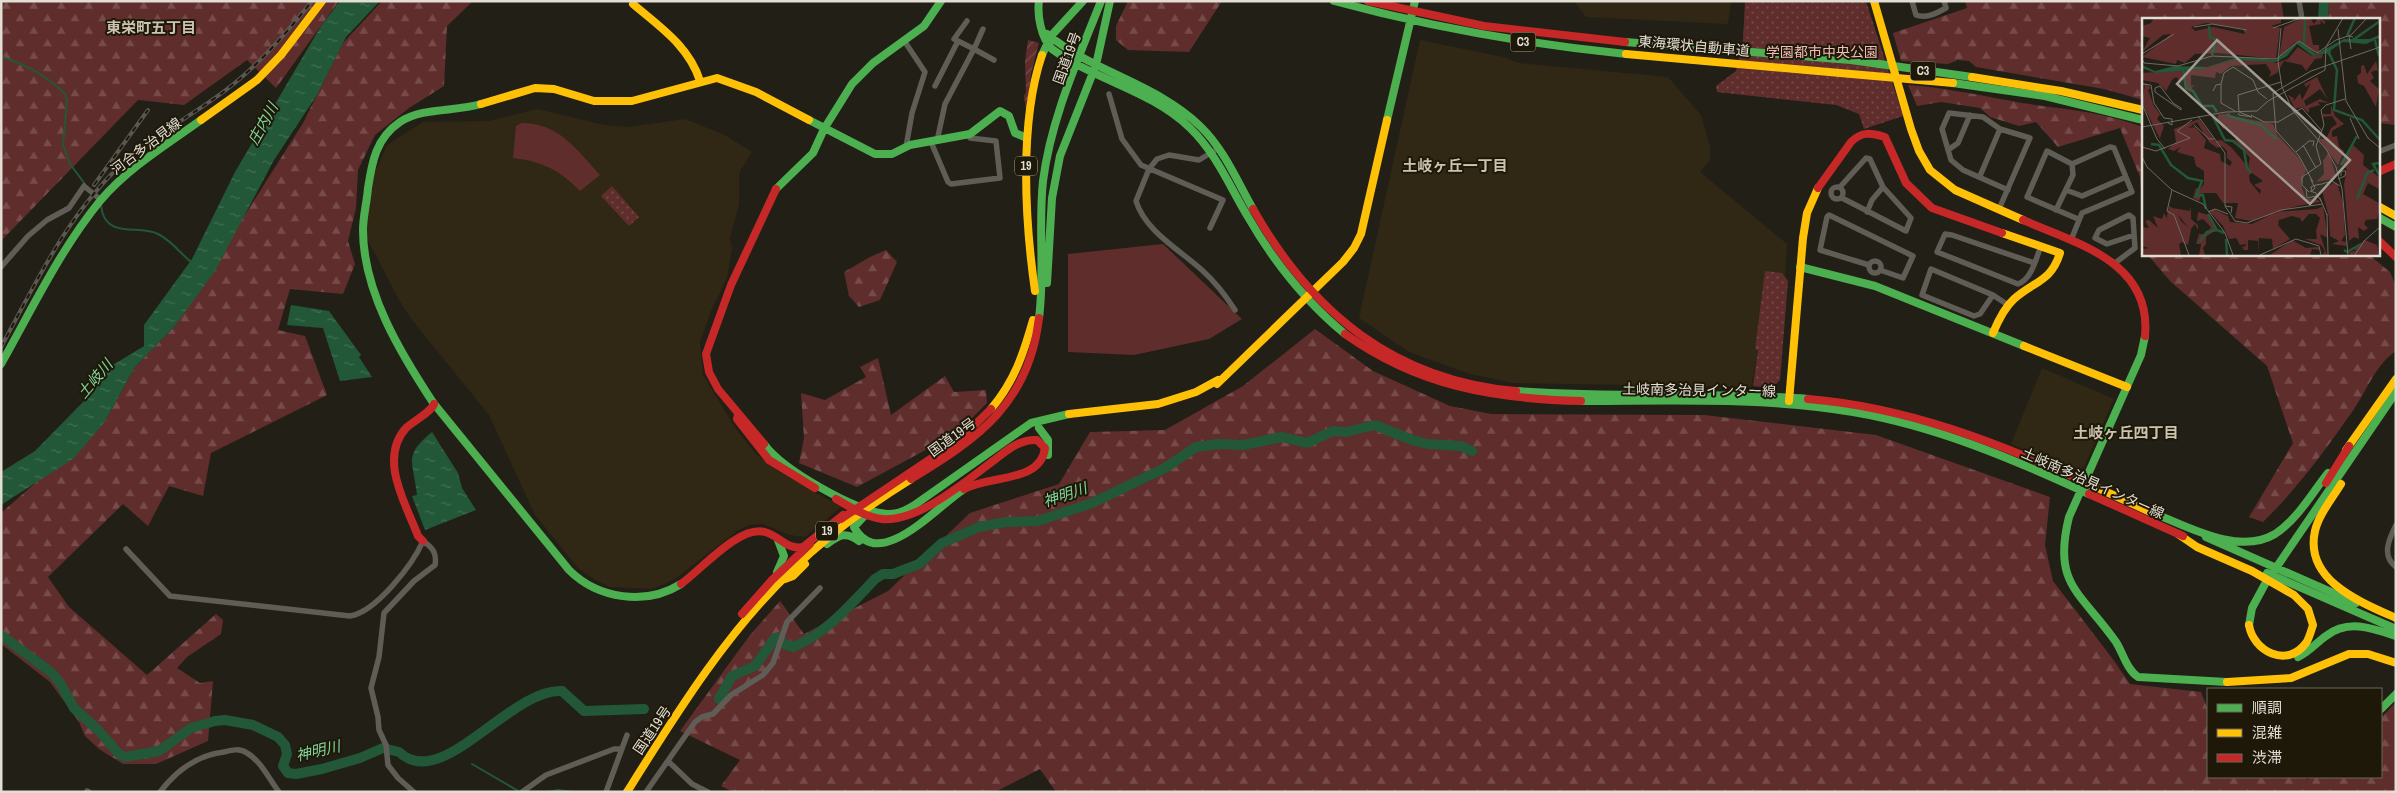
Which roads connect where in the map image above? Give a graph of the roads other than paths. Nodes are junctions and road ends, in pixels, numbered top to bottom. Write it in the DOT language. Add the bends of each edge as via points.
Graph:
graph roads {
  1 [pos="322,1"];
  2 [pos="941,1"];
  3 [pos="1040,1"];
  4 [pos="1082,1"];
  5 [pos="1094,1"];
  6 [pos="1101,1"];
  7 [pos="1110,1"];
  8 [pos="1334,1"];
  9 [pos="1368,1"];
  10 [pos="1414,1"];
  11 [pos="1874,1"];
  12 [pos="1912,1"];
  13 [pos="1944,1"];
  14 [pos="2299,1"];
  15 [pos="633,3"];
  16 [pos="2302,18"];
  17 [pos="967,20"];
  18 [pos="983,30"];
  19 [pos="958,41"];
  20 [pos="905,42"];
  21 [pos="1049,42"];
  22 [pos="1081,46"];
  23 [pos="974,49"];
  24 [pos="994,60"];
  25 [pos="1094,68"];
  26 [pos="1072,70"];
  27 [pos="700,81"];
  28 [pos="935,86"];
  29 [pos="1109,94"];
  30 [pos="2124,110"];
  31 [pos="2142,110"];
  32 [pos="1970,115"];
  33 [pos="2142,119"];
  34 [pos="824,129"];
  35 [pos="2000,129"];
  36 [pos="970,138"];
  37 [pos="1028,138"];
  38 [pos="934,142"];
  39 [pos="2396,145"];
  40 [pos="906,147"];
  41 [pos="1219,148"];
  42 [pos="1948,150"];
  43 [pos="2380,151"];
  44 [pos="1212,153"];
  45 [pos="2072,164"];
  46 [pos="2396,164"];
  47 [pos="1149,169"];
  48 [pos="2380,171"];
  49 [pos="1980,176"];
  50 [pos="2126,177"];
  51 [pos="1820,183"];
  52 [pos="1840,187"];
  53 [pos="1882,187"];
  54 [pos="1832,190"];
  55 [pos="2008,190"];
  56 [pos="2066,190"];
  57 [pos="1842,198"];
  58 [pos="101,200"];
  59 [pos="2380,207"];
  60 [pos="1999,209"];
  61 [pos="2056,210"];
  62 [pos="1867,212"];
  63 [pos="2396,216"];
  64 [pos="2380,218"];
  65 [pos="2078,219"];
  66 [pos="2396,227"];
  67 [pos="1210,228"];
  68 [pos="2134,235"];
  69 [pos="2071,240"];
  70 [pos="2380,242"];
  71 [pos="2041,246"];
  72 [pos="2396,257"];
  73 [pos="2034,263"];
  74 [pos="2115,264"];
  75 [pos="1869,265"];
  76 [pos="1,266"];
  77 [pos="1800,267"];
  78 [pos="1880,270"];
  79 [pos="1873,273"];
  80 [pos="1868,284"];
  81 [pos="1035,291"];
  82 [pos="1308,295"];
  83 [pos="1993,295"];
  84 [pos="2008,305"];
  85 [pos="1235,310"];
  86 [pos="1993,333"];
  87 [pos="1034,353"];
  88 [pos="1,364"];
  89 [pos="2396,379"];
  90 [pos="1218,380"];
  91 [pos="2127,387"];
  92 [pos="2396,392"];
  93 [pos="1789,401"];
  94 [pos="435,405"];
  95 [pos="1041,426"];
  96 [pos="2349,446"];
  97 [pos="2360,450"];
  98 [pos="937,464"];
  99 [pos="2083,487"];
  100 [pos="849,513"];
  101 [pos="871,513"];
  102 [pos="2153,513"];
  103 [pos="909,514"];
  104 [pos="2396,525"];
  105 [pos="2178,534"];
  106 [pos="777,538"];
  107 [pos="424,541"];
  108 [pos="126,549"];
  109 [pos="2281,558"];
  110 [pos="2396,567"];
  111 [pos="783,579"];
  112 [pos="772,580"];
  113 [pos="2263,585"];
  114 [pos="820,588"];
  115 [pos="2396,619"];
  116 [pos="2396,629"];
  117 [pos="2396,636"];
  118 [pos="2396,663"];
  119 [pos="2212,685"];
  120 [pos="2396,694"];
  121 [pos="2382,708"];
  122 [pos="627,735"];
  123 [pos="620,749"];
  124 [pos="669,762"];
  125 [pos="160,792"];
  126 [pos="279,792"];
  127 [pos="414,792"];
  128 [pos="522,792"];
  129 [pos="606,792"];
  130 [pos="619,792"];
  131 [pos="627,792"];
  132 [pos="646,792"];
  133 [pos="708,792"];
  1 -- 58 [label="main road, 河合多治見線" via="281,55 256,80 137,165"];
  2 -- 20 [label="main road" via="924,26"];
  3 -- 21 [label="main road" via="1037,16"];
  4 -- 21 [label="main road, 19"];
  5 -- 22 [label="main road, 国道19号 / 19"];
  6 -- 22 [label="main road, 国道19号 / 19"];
  7 -- 25 [label="main road, 19"];
  8 -- 30 [label="main road, 東海環状自動車道 / C3" via="1471,34 1555,46 1980,87"];
  9 -- 30 [label="main road, 東海環状自動車道 / C3" via="1497,29 1843,59 2029,85"];
  10 -- 82 [label="main road" via="1361,234 1343,262"];
  11 -- 60 [label="main road" via="1919,150 1930,170 1955,190"];
  12 -- 13 [label="street" via="1916,15 1922,17 1946,8"];
  14 -- 16 [label="street"];
  15 -- 27 [label="main road" via="684,49 696,64"];
  17 -- 19 [label="street" via="954,39"];
  18 -- 23 [label="street"];
  19 -- 23 [label="street"];
  19 -- 28 [label="street"];
  20 -- 34 [label="main road" via="864,72 843,97"];
  20 -- 40 [label="street" via="925,72 912,113"];
  21 -- 25 [label="main road"];
  21 -- 37 [label="main road, 19" via="1038,67"];
  22 -- 26 [label="main road, 国道19号 / 19"];
  23 -- 24 [label="street"];
  23 -- 38 [label="street" via="946,104"];
  25 -- 41 [label="main road, 土岐南多治見インター線" via="1179,109"];
  25 -- 44 [label="main road, 土岐南多治見インター線" via="1168,111 1196,134"];
  25 -- 87 [label="main road, 19" via="1060,156 1052,198 1044,331"];
  26 -- 81 [label="main road, 国道19号 / 19" via="1043,144 1037,178"];
  26 -- 87 [label="main road, 国道19号 / 19" via="1043,181 1041,308"];
  27 -- 34 [label="main road" via="717,78 732,82"];
  27 -- 94 [label="main road" via="632,101 594,101 535,88 476,106 414,115 399,122 380,142 372,160 363,229 369,277 402,353"];
  29 -- 47 [label="street" via="1122,139 1141,165"];
  30 -- 31 [label="main road, 東海環状自動車道 / C3"];
  30 -- 33 [label="main road, 東海環状自動車道 / C3"];
  32 -- 35 [label="street" via="1983,117"];
  32 -- 42 [label="street" via="1958,144"];
  32 -- 42 [label="street" via="1949,113 1942,129"];
  34 -- 40 [label="main road" via="874,154 892,154"];
  34 -- 101 [label="main road" via="813,153 771,198 731,285 706,354 706,365 710,376 738,414 777,459 844,501"];
  35 -- 49 [label="street"];
  35 -- 55 [label="street" via="2030,138"];
  36 -- 38 [label="street" via="996,141 1000,178 951,184"];
  37 -- 38 [label="main road" via="1015,133 1009,116 1000,111 970,134"];
  37 -- 81 [label="main road, 19" via="1026,205"];
  38 -- 40 [label="main road"];
  39 -- 43 [label="street"];
  41 -- 44 [label="street"];
  41 -- 82 [label="main road, 土岐南多治見インター線" via="1274,244"];
  42 -- 49 [label="street" via="1956,166"];
  44 -- 47 [label="street" via="1199,160 1177,155 1162,156"];
  44 -- 82 [label="main road, 土岐南多治見インター線" via="1281,270"];
  45 -- 50 [label="street" via="2110,147 2114,148"];
  45 -- 56 [label="street" via="2073,175"];
  45 -- 61 [label="street" via="2047,151 2027,197"];
  46 -- 48 [label="main road"];
  47 -- 67 [label="street" via="1222,200"];
  47 -- 85 [label="street" via="1136,201 1144,220 1205,273"];
  49 -- 55 [label="street"];
  50 -- 56 [label="street" via="2082,196"];
  50 -- 65 [label="street" via="2132,192 2082,214"];
  51 -- 54 [label="street"];
  51 -- 71 [label="main road" via="1857,136 1875,132 1885,137 1906,183 1932,208"];
  51 -- 77 [label="main road" via="1807,213"];
  52 -- 53 [label="street" via="1866,158 1870,159"];
  52 -- 54 [label="street"];
  52 -- 57 [label="street" via="1844,192"];
  53 -- 62 [label="street"];
  53 -- 62 [label="street" via="1910,214 1906,231"];
  54 -- 57 [label="street" via="1834,198"];
  55 -- 60 [label="street"];
  56 -- 61 [label="street"];
  57 -- 62 [label="street"];
  58 -- 76 [label="street" via="84,186 69,208 28,236"];
  58 -- 88 [label="main road, 河合多治見線" via="73,238"];
  59 -- 63 [label="main road"];
  60 -- 69 [label="main road"];
  61 -- 65 [label="street"];
  64 -- 66 [label="main road"];
  65 -- 69 [label="street"];
  68 -- 68 [label="street" via="2133,218 2129,215 2107,224 2095,238 2108,244"];
  68 -- 74 [label="street" via="2135,248"];
  69 -- 74 [label="main road"];
  70 -- 72 [label="main road"];
  71 -- 73 [label="street"];
  71 -- 84 [label="main road" via="2060,253 2055,268 2046,279"];
  73 -- 73 [label="street" via="2018,284 1937,252 1945,234"];
  74 -- 91 [label="main road" via="2124,270 2137,288 2145,310 2144,343"];
  75 -- 78 [label="street" via="1877,262"];
  75 -- 78 [label="street" via="1820,250 1827,216 1913,256 1904,278"];
  75 -- 79 [label="street"];
  77 -- 80 [label="main road"];
  77 -- 93 [label="main road"];
  78 -- 79 [label="street"];
  79 -- 80 [label="street"];
  80 -- 86 [label="main road"];
  81 -- 100 [label="main road, 国道19号 / 19" via="1029,342 1014,379 997,405 961,439"];
  82 -- 90 [label="main road"];
  82 -- 93 [label="main road, 土岐南多治見インター線" via="1354,341 1386,361 1460,390 1520,399"];
  83 -- 83 [label="street" via="1930,269 1922,295 1974,316 1980,314"];
  83 -- 84 [label="street"];
  84 -- 86 [label="main road" via="1999,316"];
  86 -- 91 [label="main road"];
  87 -- 98 [label="main road, 国道19号 / 19" via="1016,391 991,423 957,452"];
  89 -- 96 [label="main road"];
  90 -- 95 [label="main road" via="1203,394 1166,407 1090,413"];
  90 -- 101 [label="main road" via="1196,392 1158,404 1075,412 1031,423 902,512"];
  91 -- 99 [label="main road"];
  92 -- 97 [label="main road"];
  93 -- 99 [label="main road, 土岐南多治見インター線" via="1857,412 1945,435"];
  94 -- 106 [label="main road" via="557,556 574,575 600,592 638,597 658,595 675,588 750,530 770,531"];
  94 -- 107 [label="main road" via="402,434 393,458 418,536"];
  95 -- 103 [label="main road" via="1019,434"];
  95 -- 111 [label="main road" via="1050,452 1035,472 982,483 884,548 866,547 850,534 836,537 793,576"];
  96 -- 102 [label="main road" via="2290,519 2273,534 2260,540 2228,539"];
  96 -- 109 [label="main road"];
  97 -- 109 [label="main road"];
  97 -- 115 [label="main road" via="2318,523 2314,554 2319,567 2334,584"];
  98 -- 103 [label="main road" via="860,518 854,527 865,542 878,546 890,542 977,482 1033,469 1043,459 1045,448 1037,440 1029,439 1012,447 941,497"];
  98 -- 111 [label="main road, 国道19号 / 19" via="849,521"];
  99 -- 102 [label="main road, 土岐南多治見インター線"];
  99 -- 105 [label="main road, 土岐南多治見インター線"];
  99 -- 119 [label="main road" via="2062,536 2066,576 2077,596 2114,640 2133,674"];
  100 -- 106 [label="main road" via="804,547 790,547"];
  100 -- 112 [label="main road, 国道19号 / 19"];
  101 -- 103 [label="main road" via="885,519"];
  102 -- 115 [label="main road, 土岐南多治見インター線"];
  104 -- 110 [label="street" via="2387,549"];
  105 -- 113 [label="main road" via="2197,547 2286,588 2304,603 2312,619 2311,632 2302,647 2293,653 2271,654 2252,636 2251,615"];
  105 -- 116 [label="main road, 土岐南多治見インター線"];
  106 -- 112 [label="main road" via="784,550 784,558"];
  107 -- 108 [label="street" via="408,570 367,609 350,616 170,596"];
  107 -- 127 [label="street" via="433,548 435,565 414,581 384,613 379,658 371,688 388,765"];
  109 -- 113 [label="main road"];
  111 -- 131 [label="main road, 国道19号 / 19" via="732,638"];
  112 -- 130 [label="main road, 国道19号 / 19" via="730,630"];
  113 -- 117 [label="main road" via="2246,609 2244,628 2250,644 2269,660 2283,662 2297,658 2328,635 2348,626 2366,626"];
  114 -- 124 [label="street" via="787,622 774,663 763,675 731,695 713,714 695,722"];
  118 -- 119 [label="main road" via="2370,654 2354,653 2289,679"];
  120 -- 121 [label="main road"];
  122 -- 123 [label="street"];
  123 -- 128 [label="street" via="614,748 546,775"];
  123 -- 129 [label="street" via="618,766"];
  124 -- 132 [label="street"];
  124 -- 133 [label="street" via="692,784"];
  125 -- 126 [label="street" via="183,769 201,757 238,750 255,759"];
}
